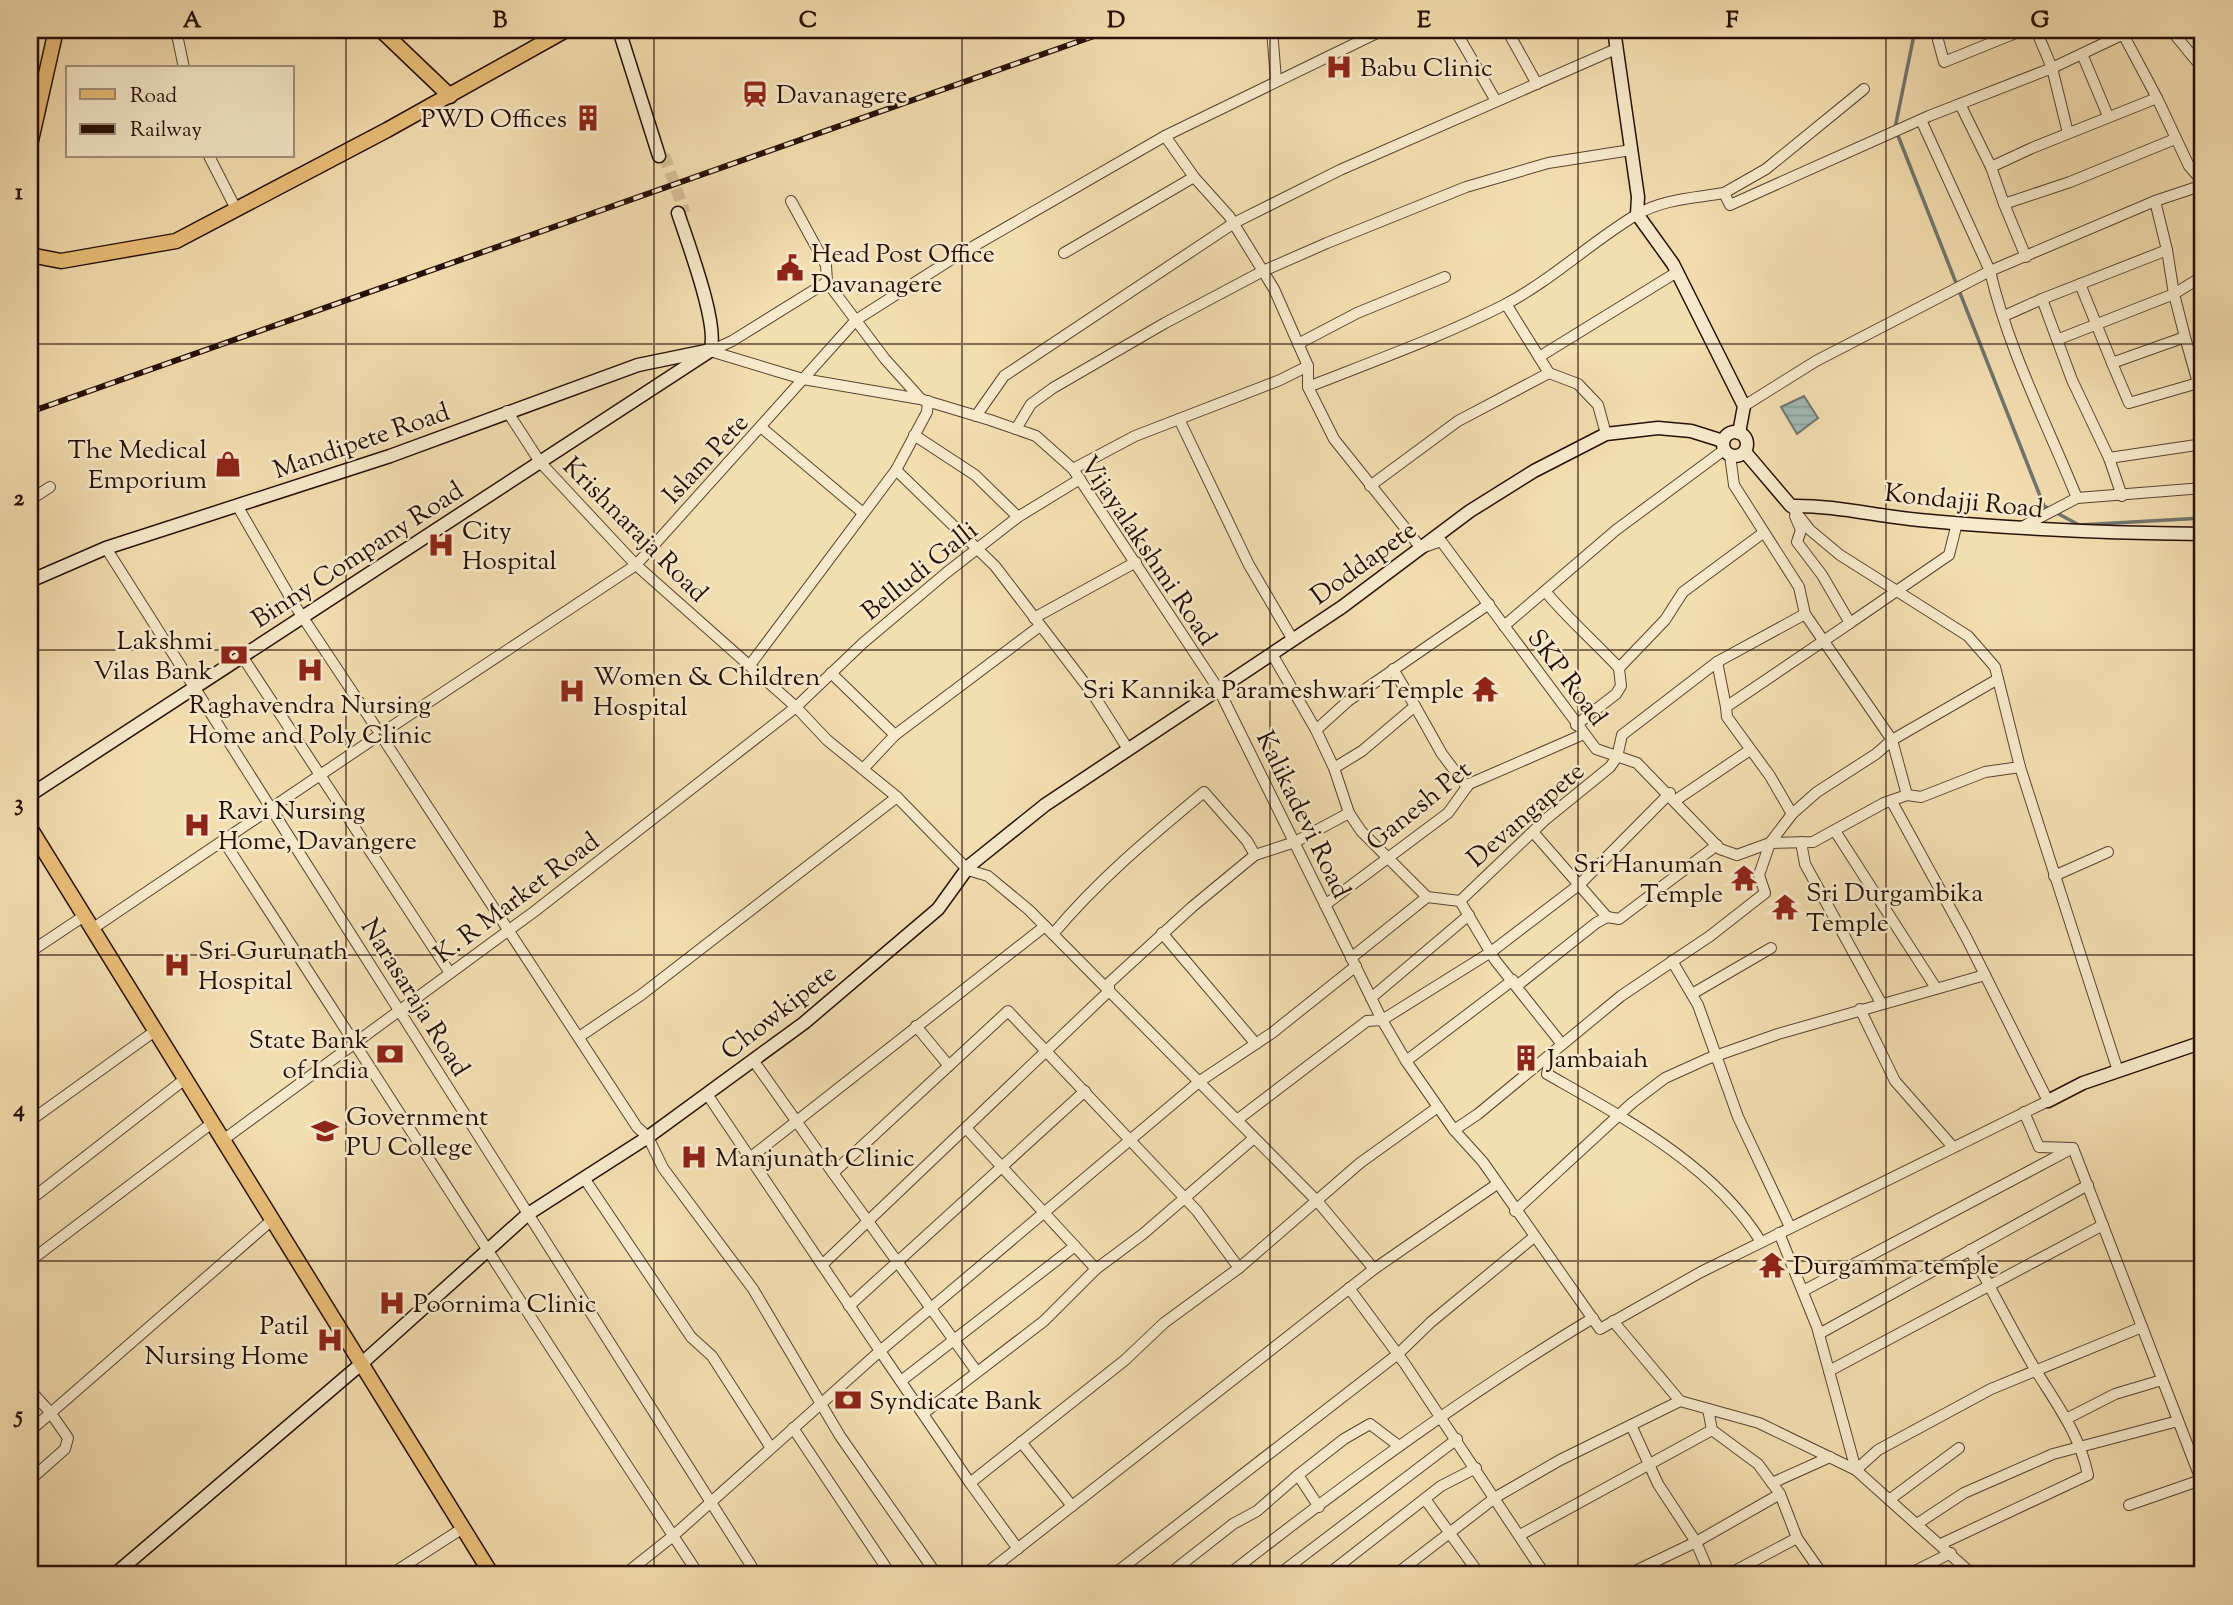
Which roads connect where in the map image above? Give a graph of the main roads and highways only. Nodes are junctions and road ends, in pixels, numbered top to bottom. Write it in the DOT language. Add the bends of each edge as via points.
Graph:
graph roads {
  1 [pos="56,30"];
  2 [pos="381,30"];
  3 [pos="566,30"];
  4 [pos="450,96"];
  5 [pos="34,114"];
  6 [pos="30,145"];
  7 [pos="30,256"];
  8 [pos="30,828"];
  9 [pos="492,1575"];
  1 -- 5 [label="main road"];
  2 -- 4 [label="main road"];
  3 -- 4 [label="main road"];
  4 -- 7 [label="main road" via="176,241 61,261"];
  5 -- 6 [label="main road"];
  8 -- 9 [label="main road"];
}
